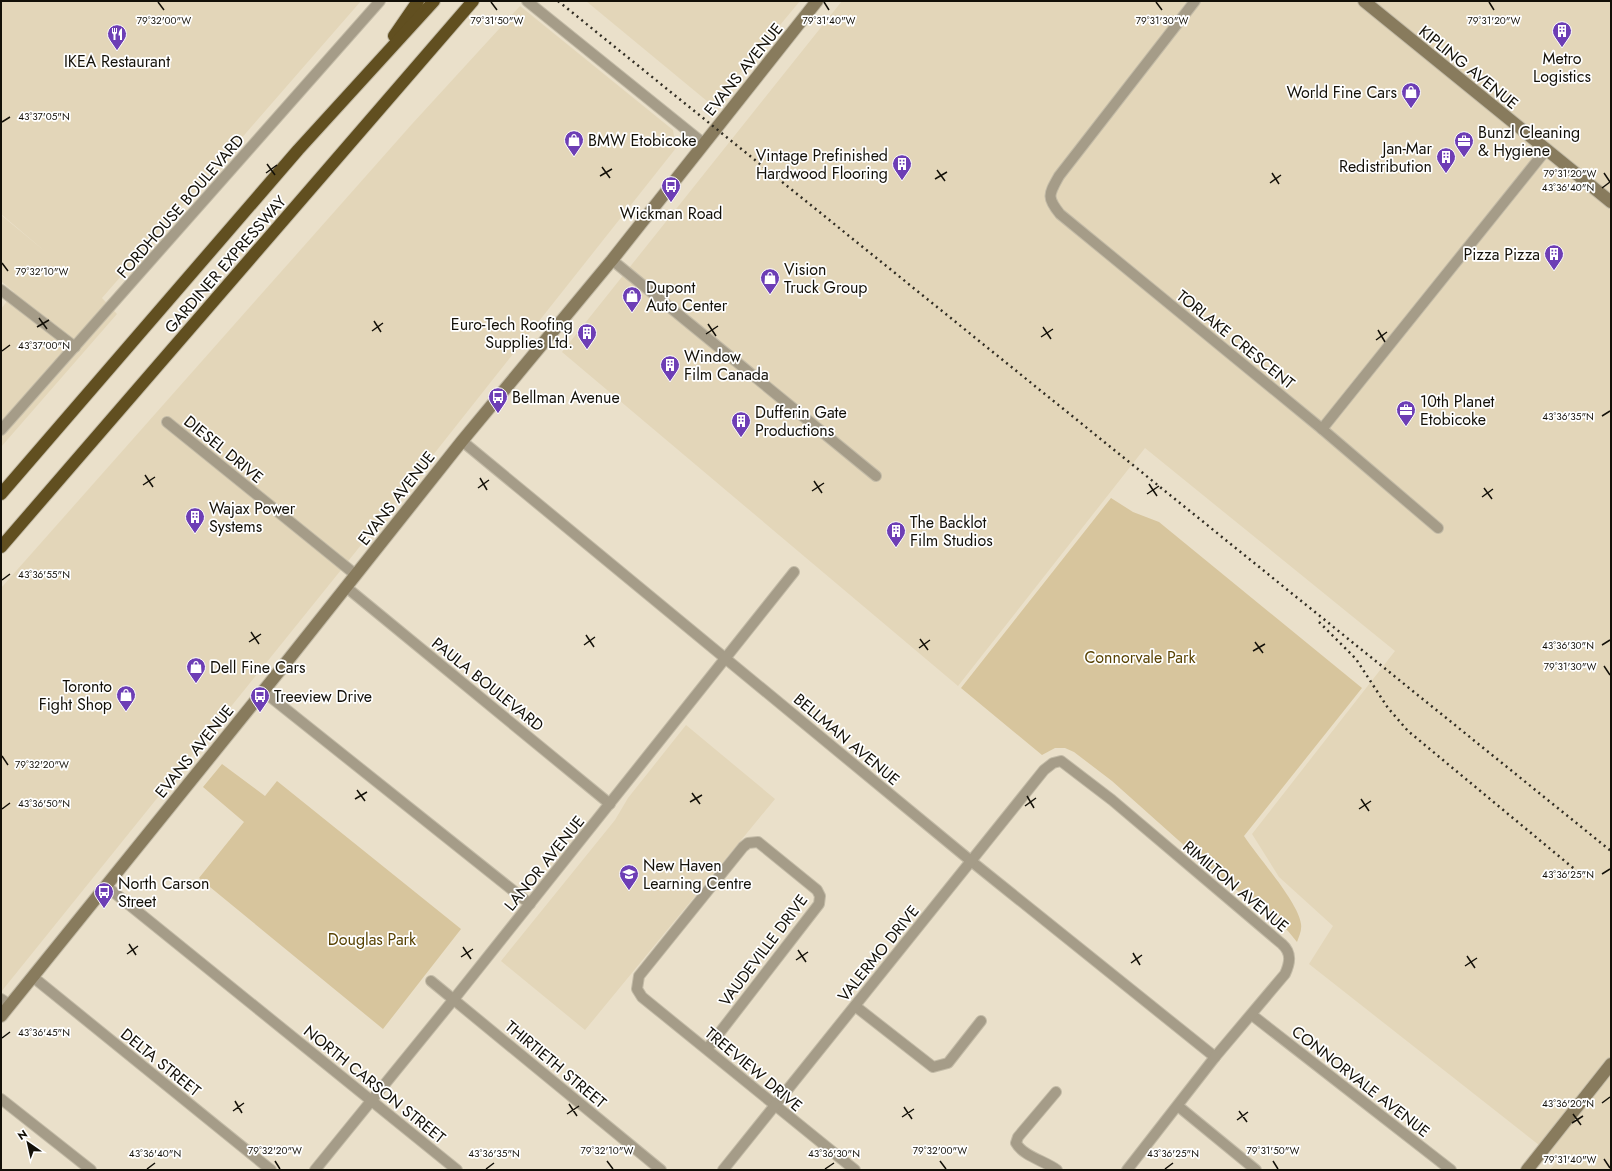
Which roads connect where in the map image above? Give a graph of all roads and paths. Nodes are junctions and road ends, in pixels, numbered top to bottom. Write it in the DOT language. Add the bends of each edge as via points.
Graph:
graph roads {
  1 [pos="380,1"];
  2 [pos="418,1"];
  3 [pos="434,1"];
  4 [pos="473,1"];
  5 [pos="527,1"];
  6 [pos="817,1"];
  7 [pos="1195,1"];
  8 [pos="1364,1"];
  9 [pos="367,74"];
  10 [pos="703,143"];
  11 [pos="1546,150"];
  12 [pos="1611,202"];
  13 [pos="612,260"];
  14 [pos="1,290"];
  15 [pos="75,347"];
  16 [pos="167,422"];
  17 [pos="1322,429"];
  18 [pos="1,430"];
  19 [pos="462,441"];
  20 [pos="876,476"];
  21 [pos="3,490"];
  22 [pos="1438,528"];
  23 [pos="1,547"];
  24 [pos="794,572"];
  25 [pos="356,575"];
  26 [pos="346,587"];
  27 [pos="725,657"];
  28 [pos="264,691"];
  29 [pos="1061,762"];
  30 [pos="610,804"];
  31 [pos="971,861"];
  32 [pos="106,886"];
  33 [pos="530,904"];
  34 [pos="33,977"];
  35 [pos="431,981"];
  36 [pos="637,989"];
  37 [pos="454,999"];
  38 [pos="5,1002"];
  39 [pos="855,1006"];
  40 [pos="1252,1015"];
  41 [pos="1,1016"];
  42 [pos="981,1021"];
  43 [pos="707,1049"];
  44 [pos="1215,1057"];
  45 [pos="1611,1064"];
  46 [pos="1056,1092"];
  47 [pos="1,1099"];
  48 [pos="371,1101"];
  49 [pos="775,1106"];
  50 [pos="1178,1106"];
  51 [pos="91,1170"];
  52 [pos="271,1170"];
  53 [pos="315,1170"];
  54 [pos="456,1170"];
  55 [pos="661,1170"];
  56 [pos="723,1170"];
  57 [pos="855,1170"];
  58 [pos="1058,1170"];
  59 [pos="1127,1170"];
  60 [pos="1256,1170"];
  61 [pos="1451,1170"];
  62 [pos="1527,1170"];
  1 -- 15 [label="street, FORDHOUSE BOULEVARD"];
  2 -- 9 [label="highway, GARDINER EXPRESSWAY"];
  3 -- 9 [label="highway, GARDINER EXPRESSWAY"];
  4 -- 23 [label="highway, GARDINER EXPRESSWAY"];
  5 -- 10 [label="street"];
  6 -- 10 [label="main road, EVANS AVENUE"];
  7 -- 17 [label="street, TORLAKE CRESCENT" via="1059,176 1050,192 1050,201 1060,214"];
  8 -- 11 [label="main road, KIPLING AVENUE"];
  9 -- 21 [label="highway, GARDINER EXPRESSWAY"];
  10 -- 13 [label="main road, EVANS AVENUE"];
  11 -- 12 [label="main road, KIPLING AVENUE"];
  11 -- 17 [label="street"];
  13 -- 19 [label="main road, EVANS AVENUE"];
  13 -- 20 [label="street"];
  14 -- 15 [label="street"];
  15 -- 18 [label="street, FORDHOUSE BOULEVARD"];
  16 -- 25 [label="street, DIESEL DRIVE"];
  17 -- 22 [label="street, TORLAKE CRESCENT"];
  19 -- 25 [label="main road, EVANS AVENUE"];
  19 -- 27 [label="street, BELLMAN AVENUE"];
  24 -- 27 [label="street, LANOR AVENUE"];
  25 -- 26 [label="main road, EVANS AVENUE"];
  26 -- 28 [label="main road, EVANS AVENUE"];
  26 -- 30 [label="street, PAULA BOULEVARD"];
  27 -- 30 [label="street, LANOR AVENUE"];
  27 -- 31 [label="street, BELLMAN AVENUE"];
  28 -- 32 [label="main road, EVANS AVENUE"];
  28 -- 33 [label="street"];
  29 -- 31 [label="street, VALERMO DRIVE" via="1053,763 1044,770"];
  29 -- 40 [label="street, RIMILTON AVENUE" via="1112,800 1287,948 1290,960 1285,974"];
  30 -- 33 [label="street, LANOR AVENUE"];
  31 -- 39 [label="street, VALERMO DRIVE"];
  31 -- 44 [label="street, BELLMAN AVENUE"];
  32 -- 34 [label="main road, EVANS AVENUE"];
  32 -- 48 [label="street, NORTH CARSON STREET"];
  33 -- 37 [label="street, LANOR AVENUE"];
  34 -- 38 [label="main road, EVANS AVENUE"];
  34 -- 52 [label="street, DELTA STREET"];
  35 -- 37 [label="street, THIRTIETH STREET"];
  36 -- 43 [label="street, TREEVIEW DRIVE" via="642,997"];
  36 -- 43 [label="street, VAUDEVILLE DRIVE" via="639,976 748,843 758,842 817,890 820,904"];
  37 -- 48 [label="street, LANOR AVENUE"];
  37 -- 55 [label="street, THIRTIETH STREET"];
  38 -- 41 [label="main road, EVANS AVENUE"];
  39 -- 42 [label="street" via="933,1067 948,1063"];
  39 -- 49 [label="street, VALERMO DRIVE"];
  40 -- 44 [label="street, RIMILTON AVENUE"];
  40 -- 61 [label="street, CONNORVALE AVENUE"];
  43 -- 49 [label="street, TREEVIEW DRIVE"];
  44 -- 50 [label="street, RIMILTON AVENUE"];
  45 -- 62 [label="main road"];
  46 -- 58 [label="street" via="1018,1137 1016,1143 1025,1153"];
  47 -- 51 [label="street"];
  48 -- 53 [label="street, LANOR AVENUE"];
  48 -- 54 [label="street, NORTH CARSON STREET"];
  49 -- 56 [label="street, VALERMO DRIVE"];
  49 -- 57 [label="street, TREEVIEW DRIVE"];
  50 -- 59 [label="street, RIMILTON AVENUE"];
  50 -- 60 [label="street"];
}
